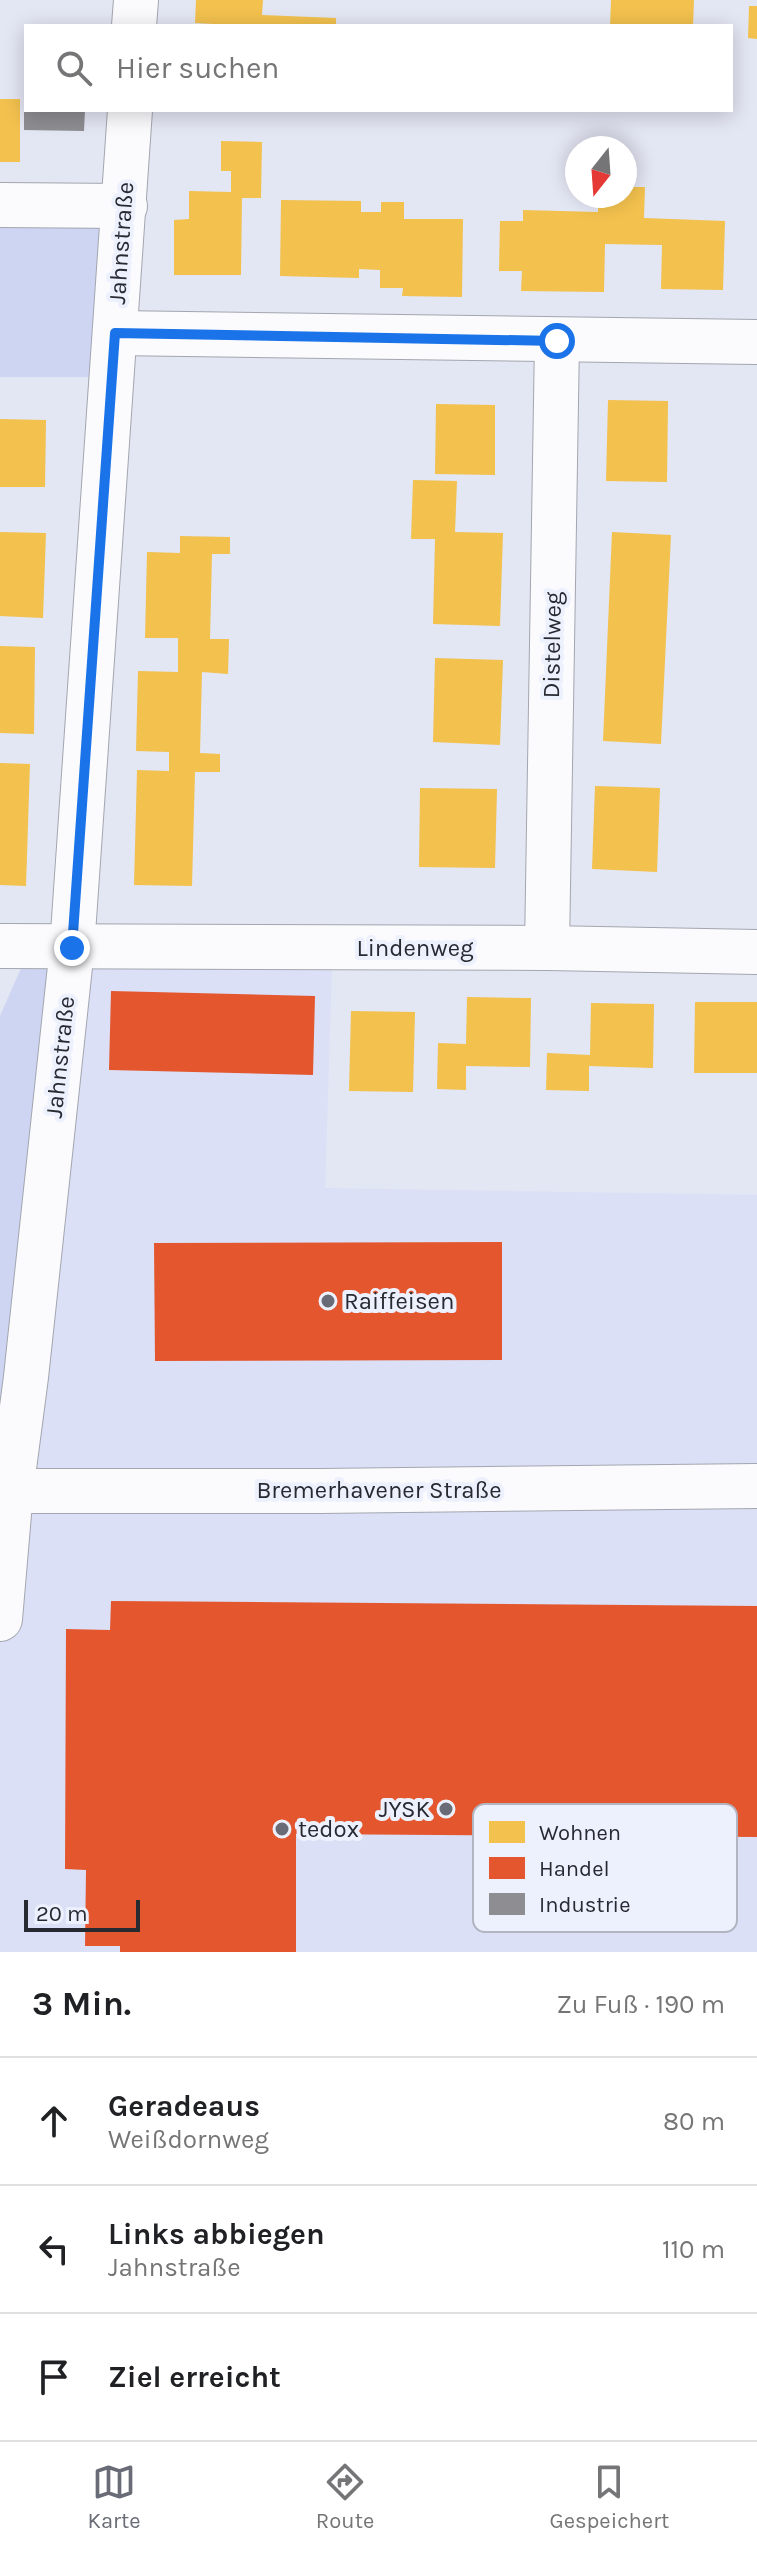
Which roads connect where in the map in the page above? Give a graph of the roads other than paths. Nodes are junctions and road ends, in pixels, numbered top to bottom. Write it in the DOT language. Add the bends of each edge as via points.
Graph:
graph roads {
  1 [pos="136,0"];
  2 [pos="134,24"];
  3 [pos="130,112"];
  4 [pos="0,205"];
  5 [pos="125,206"];
  6 [pos="115,333"];
  7 [pos="557,341"];
  8 [pos="757,342"];
  9 [pos="0,946"];
  10 [pos="72,948"];
  11 [pos="547,948"];
  12 [pos="757,952"];
  13 [pos="757,1486"];
  14 [pos="6,1491"];
  15 [pos="0,1619"];
  1 -- 2 [label="street"];
  3 -- 5 [label="street, Jahnstraße"];
  4 -- 5 [label="street"];
  5 -- 6 [label="street, Jahnstraße"];
  6 -- 7 [label="street"];
  6 -- 10 [label="street, Jahnstraße"];
  7 -- 8 [label="street"];
  7 -- 11 [label="street, Distelweg"];
  9 -- 10 [label="street, Lindenweg"];
  10 -- 11 [label="street, Lindenweg"];
  10 -- 14 [label="street, Jahnstraße" via="26,1377"];
  11 -- 12 [label="street, Lindenweg"];
  13 -- 14 [label="street, Bremerhavener Straße"];
  14 -- 15 [label="street, Jahnstraße"];
}
